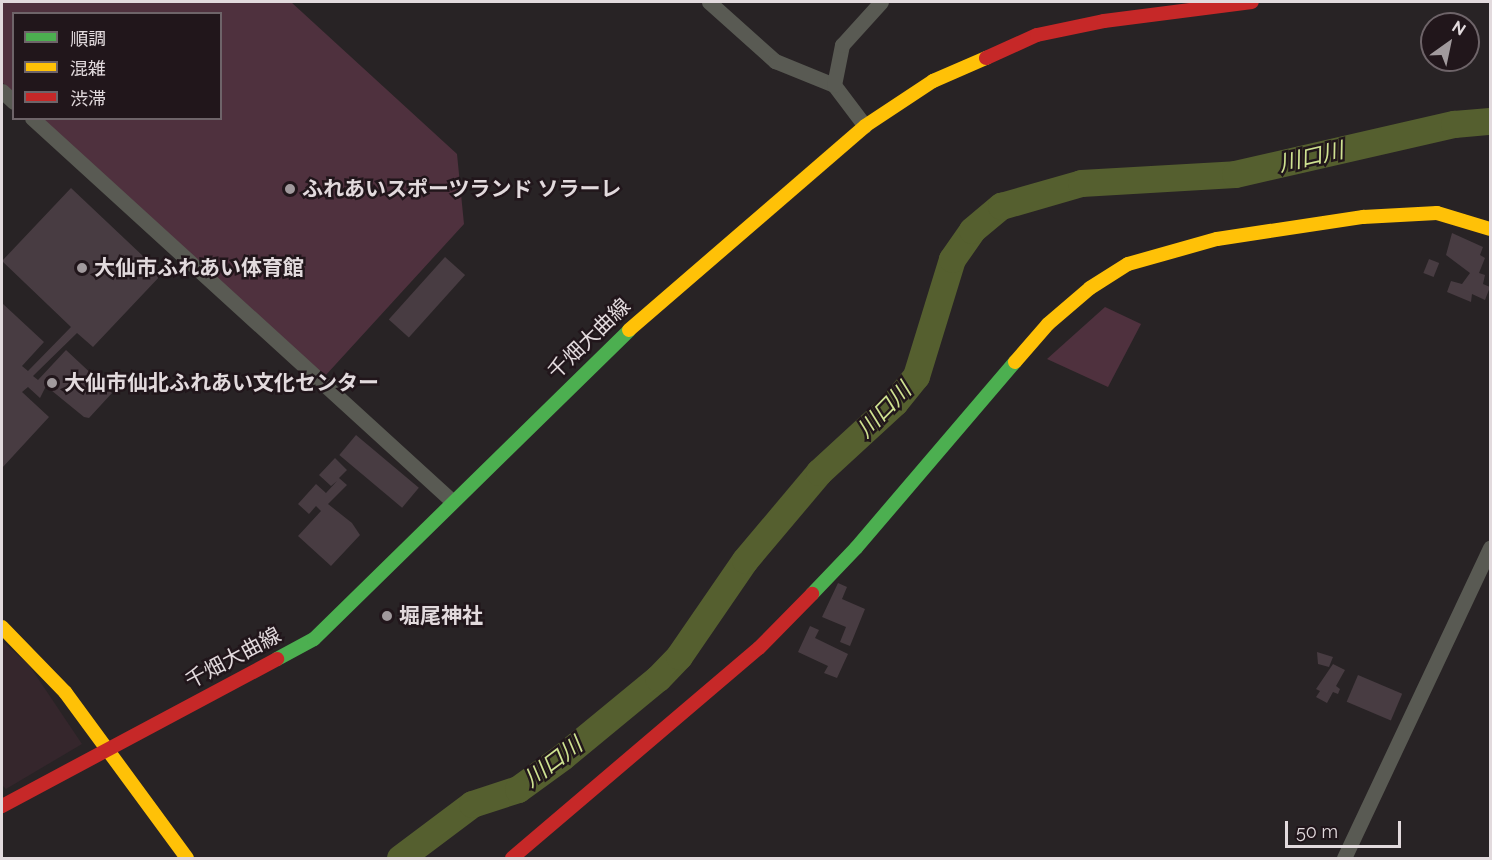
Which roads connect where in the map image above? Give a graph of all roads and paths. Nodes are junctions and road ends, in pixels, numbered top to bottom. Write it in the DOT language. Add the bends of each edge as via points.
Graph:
graph roads {
  1 [pos="709,2"];
  2 [pos="880,2"];
  3 [pos="1252,2"];
  4 [pos="834,85"];
  5 [pos="34,120"];
  6 [pos="865,126"];
  7 [pos="1491,229"];
  8 [pos="452,501"];
  9 [pos="1491,548"];
  10 [pos="2,627"];
  11 [pos="105,751"];
  12 [pos="2,806"];
  13 [pos="520,856"];
  14 [pos="187,858"];
  15 [pos="1344,858"];
  1 -- 4 [label="street" via="776,61"];
  2 -- 4 [label="street" via="842,45"];
  3 -- 6 [label="main road, 千畑大曲線" via="1104,21 1037,35 933,81"];
  4 -- 6 [label="street"];
  5 -- 8 [label="street"];
  6 -- 8 [label="main road, 千畑大曲線" via="620,338"];
  7 -- 13 [label="main road" via="1437,213 1363,217 1206,241 1128,264 1090,288 1047,324 856,548 759,648"];
  8 -- 11 [label="main road, 千畑大曲線" via="314,639"];
  9 -- 15 [label="street"];
  10 -- 11 [label="main road" via="65,692"];
  11 -- 12 [label="main road, 千畑大曲線"];
  11 -- 14 [label="main road"];
}
